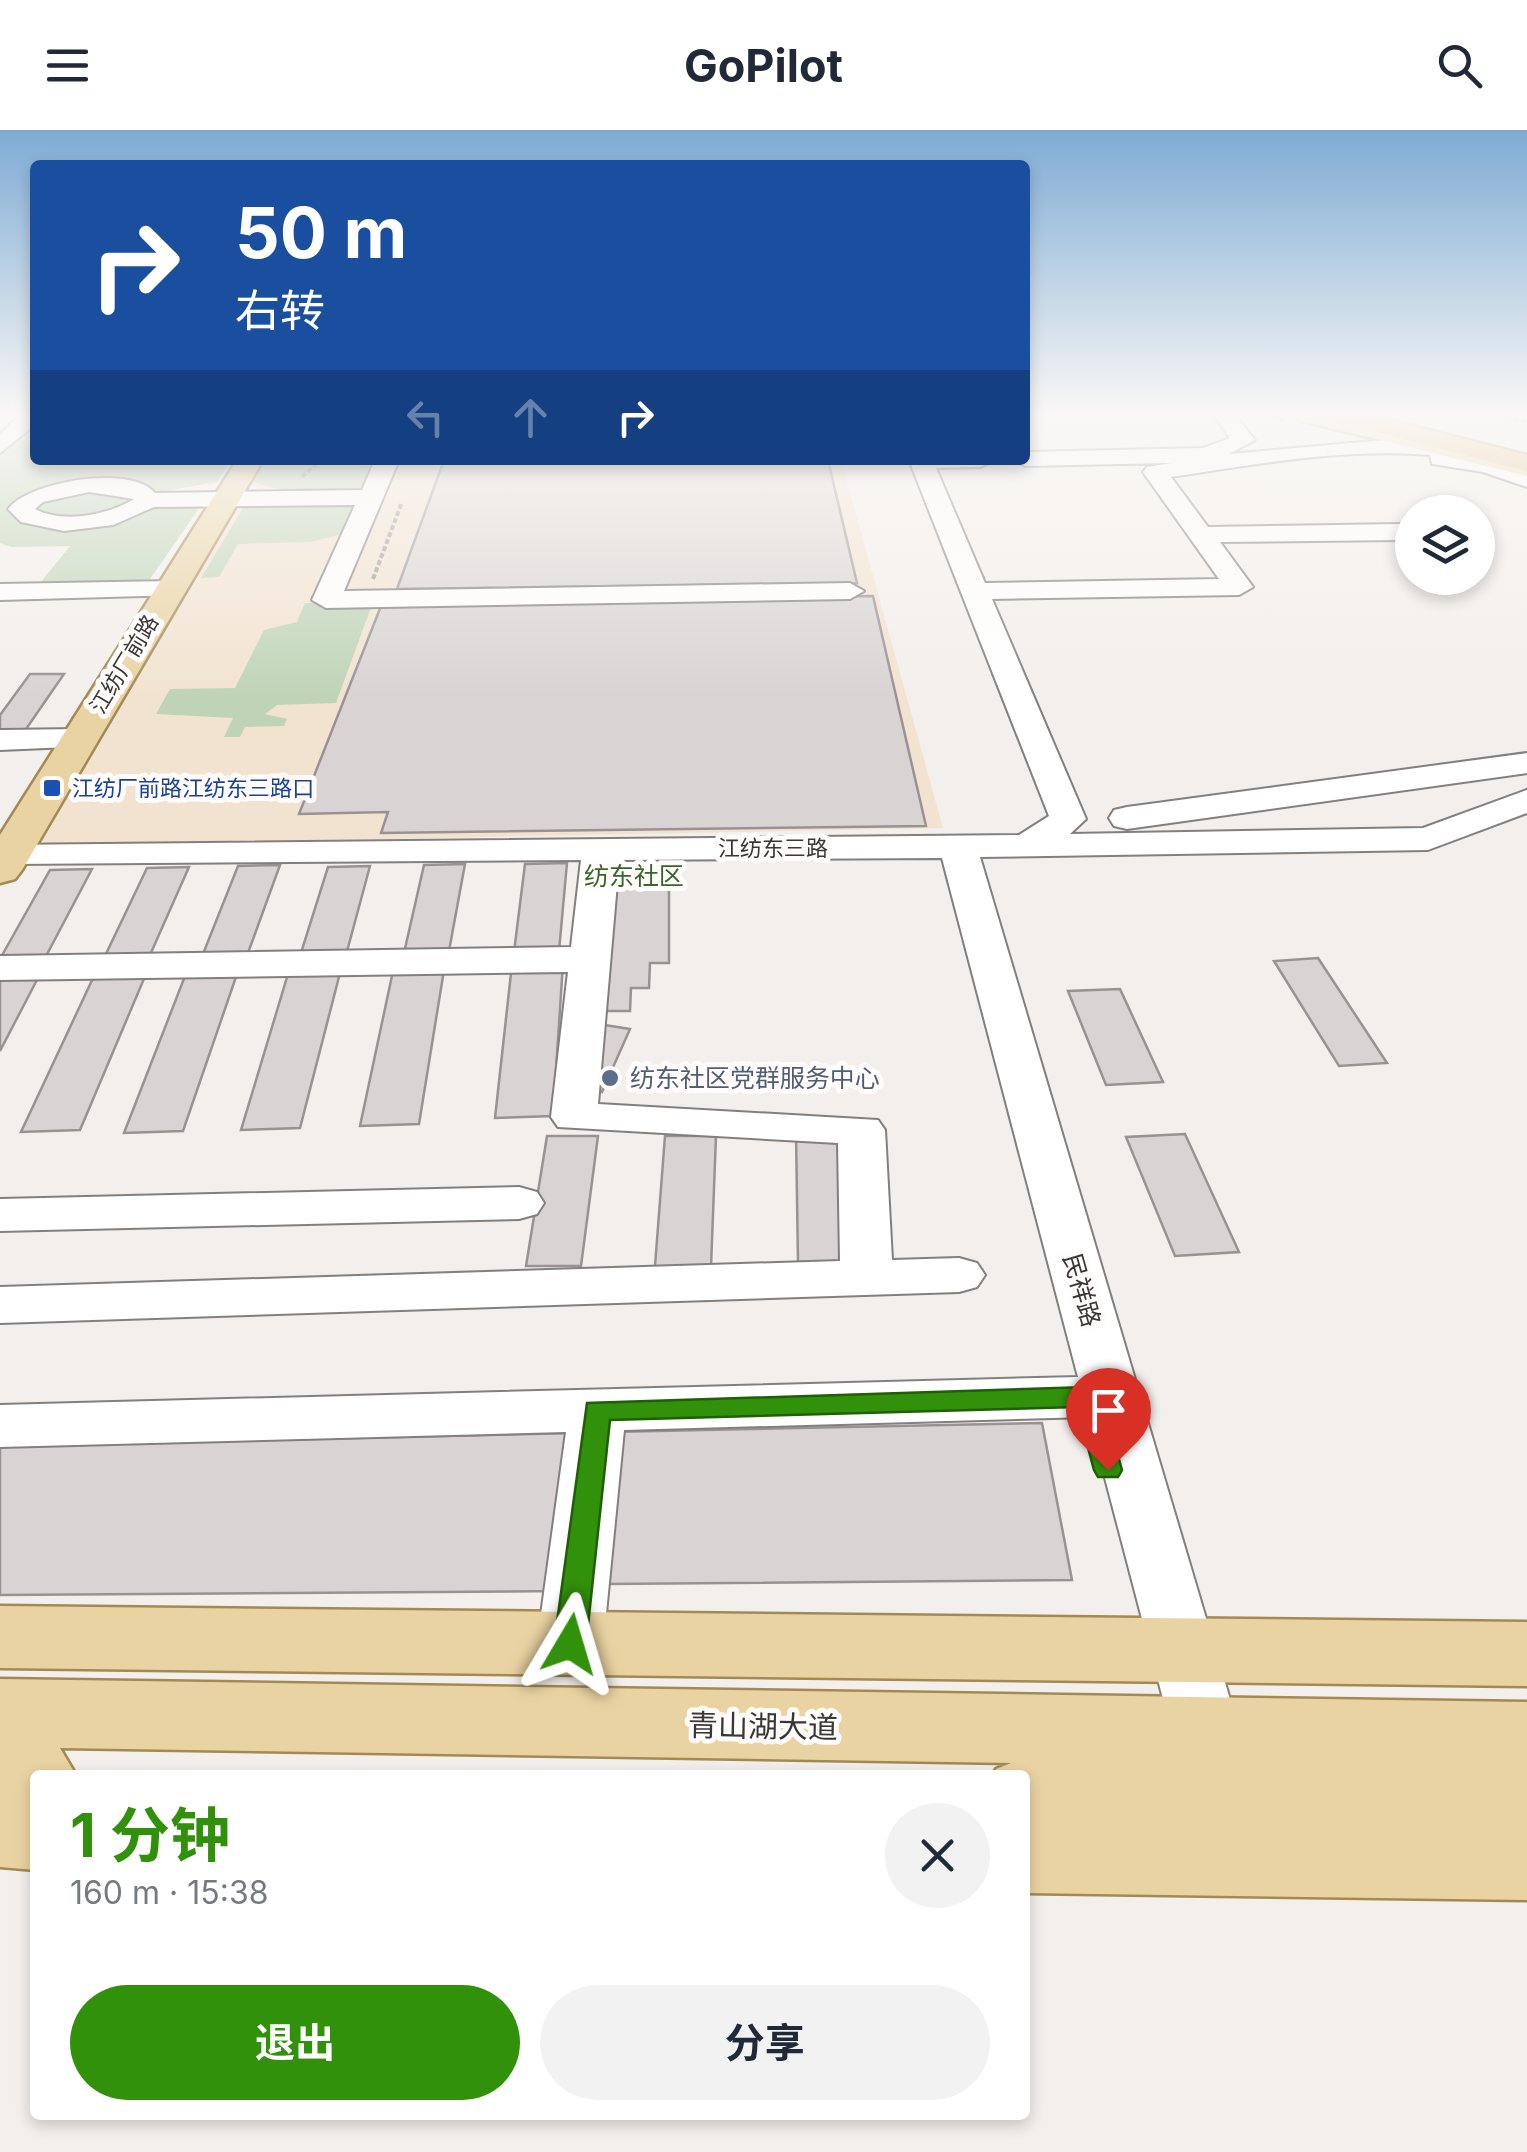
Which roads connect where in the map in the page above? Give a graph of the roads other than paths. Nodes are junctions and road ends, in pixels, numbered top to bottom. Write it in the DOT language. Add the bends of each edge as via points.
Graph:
graph roads {
  1 [pos="20,509"];
  2 [pos="130,509"];
  3 [pos="219,509"];
  4 [pos="366,509"];
  5 [pos="941,509"];
  6 [pos="1182,509"];
  7 [pos="1395,532"];
  8 [pos="1201,535"];
  9 [pos="170,589"];
  10 [pos="974,590"];
  11 [pos="850,591"];
  12 [pos="0,592"];
  13 [pos="80,739"];
  14 [pos="0,740"];
  15 [pos="1527,764"];
  16 [pos="1527,801"];
  17 [pos="1068,818"];
  18 [pos="1026,846"];
  19 [pos="950,847"];
  20 [pos="601,850"];
  21 [pos="6,862"];
  22 [pos="589,959"];
  23 [pos="0,968"];
  24 [pos="518,1202"];
  25 [pos="0,1215"];
  26 [pos="866,1261"];
  27 [pos="958,1275"];
  28 [pos="0,1305"];
  29 [pos="1088,1397"];
  30 [pos="597,1410"];
  31 [pos="0,1426"];
  32 [pos="0,1637"];
  33 [pos="570,1644"];
  34 [pos="1169,1650"];
  35 [pos="1527,1654"];
  36 [pos="0,1713"];
  37 [pos="1192,1733"];
  38 [pos="1527,1738"];
  39 [pos="0,1775"];
  40 [pos="30,1776"];
  41 [pos="1030,1795"];
  42 [pos="1527,1804"];
  43 [pos="0,1829"];
  44 [pos="30,1832"];
  45 [pos="1030,1854"];
  46 [pos="1527,1861"];
  1 -- 2 [label="street" via="70,523"];
  3 -- 9 [label="main road, 江纺厂前路"];
  4 -- 11 [label="street" via="326,600"];
  5 -- 10 [label="street"];
  6 -- 8 [label="street"];
  7 -- 8 [label="street"];
  8 -- 10 [label="street" via="1240,587"];
  9 -- 12 [label="street"];
  9 -- 13 [label="main road, 江纺厂前路"];
  10 -- 17 [label="street"];
  13 -- 14 [label="street"];
  13 -- 21 [label="main road, 江纺厂前路"];
  15 -- 17 [label="street" via="1122,819"];
  16 -- 18 [label="street, 江纺东三路" via="1428,839"];
  17 -- 18 [label="street"];
  18 -- 19 [label="street, 江纺东三路"];
  19 -- 20 [label="street, 江纺东三路"];
  19 -- 29 [label="street, 民祥路"];
  19 -- 34 [label="street, 民祥路"];
  20 -- 21 [label="street, 江纺东三路"];
  20 -- 22 [label="street"];
  22 -- 23 [label="street"];
  22 -- 26 [label="street" via="574,1117 861,1130"];
  24 -- 25 [label="street"];
  27 -- 28 [label="street"];
  29 -- 30 [label="street"];
  29 -- 34 [label="street, 民祥路"];
  30 -- 31 [label="street"];
  30 -- 33 [label="street"];
  32 -- 33 [label="main road"];
  33 -- 34 [label="main road"];
  34 -- 35 [label="main road"];
  34 -- 37 [label="street, 民祥路"];
  36 -- 37 [label="main road, 青山湖大道"];
  37 -- 38 [label="main road, 青山湖大道"];
  39 -- 40 [label="main road"];
  41 -- 42 [label="main road"];
  43 -- 44 [label="main road"];
  45 -- 46 [label="main road"];
}
